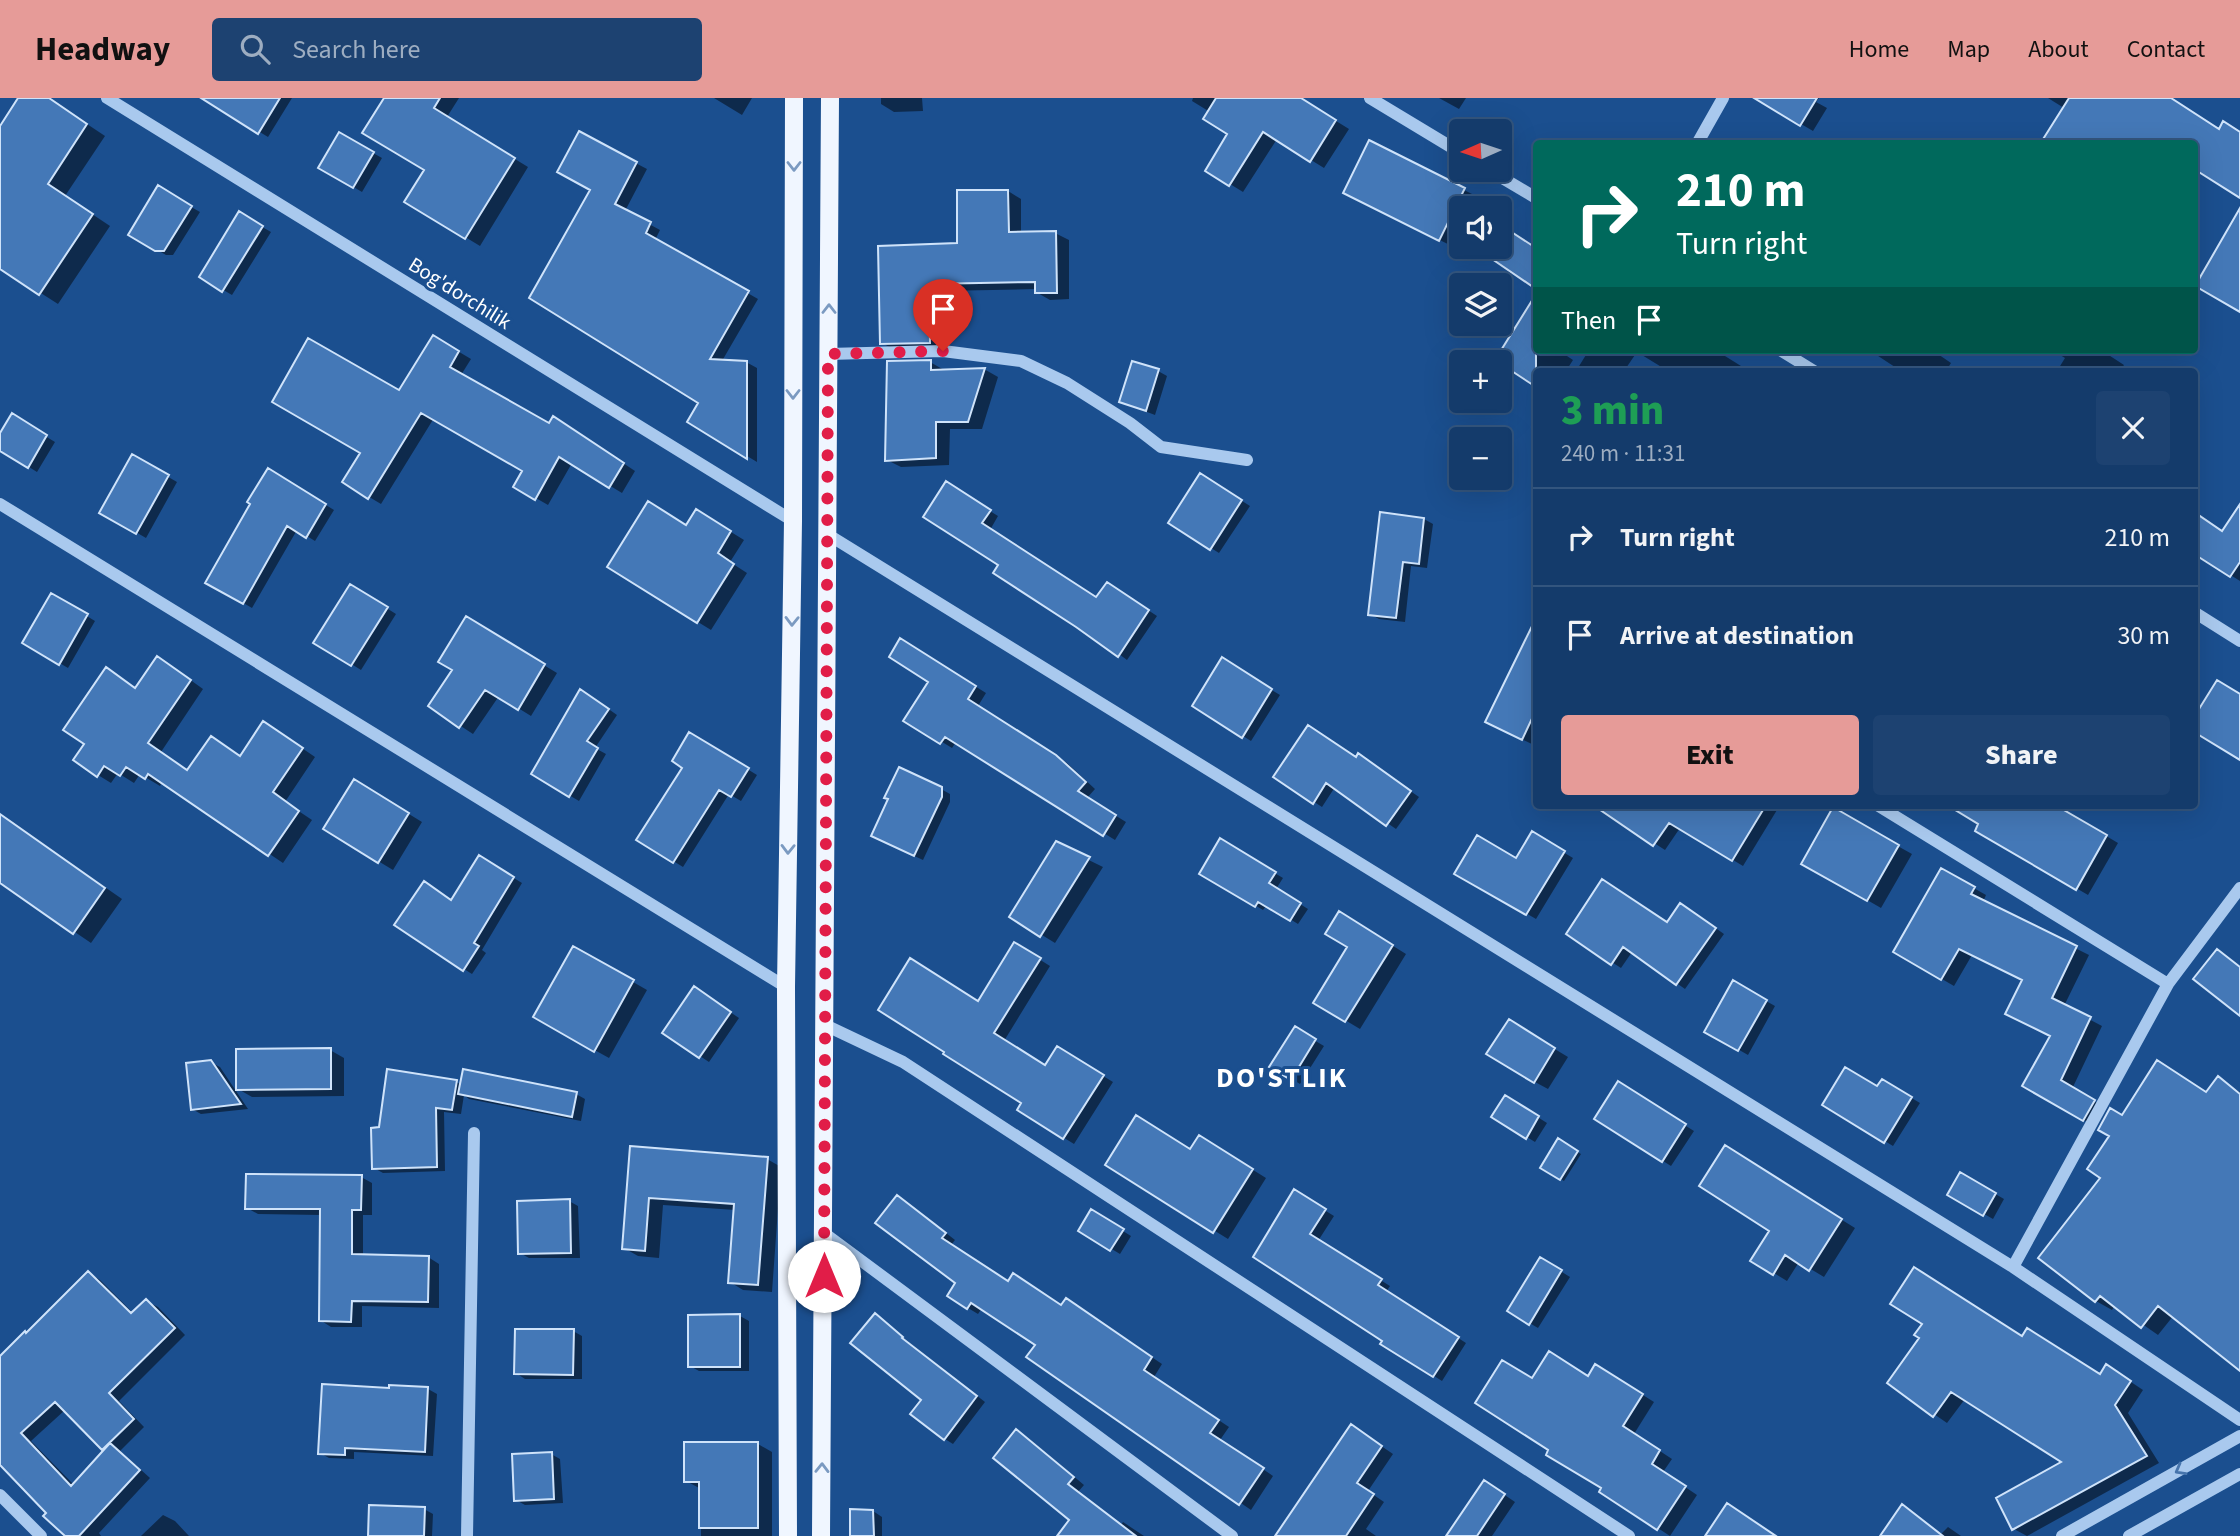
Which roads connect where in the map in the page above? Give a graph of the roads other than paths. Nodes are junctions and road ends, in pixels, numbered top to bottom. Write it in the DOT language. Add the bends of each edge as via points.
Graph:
graph roads {
  1 [pos="107,98"];
  2 [pos="794,98"];
  3 [pos="830,98"];
  4 [pos="1370,98"];
  5 [pos="1723,98"];
  6 [pos="1699,140"];
  7 [pos="1449,146"];
  8 [pos="1509,182"];
  9 [pos="1533,196"];
  10 [pos="828,354"];
  11 [pos="1786,354"];
  12 [pos="1809,368"];
  13 [pos="1247,460"];
  14 [pos="0,504"];
  15 [pos="793,521"];
  16 [pos="827,534"];
  17 [pos="2198,615"];
  18 [pos="2240,641"];
  19 [pos="1884,809"];
  20 [pos="2240,888"];
  21 [pos="2168,984"];
  22 [pos="786,987"];
  23 [pos="825,1025"];
  24 [pos="474,1133"];
  25 [pos="824,1233"];
  26 [pos="2013,1267"];
  27 [pos="2240,1420"];
  28 [pos="2240,1436"];
  29 [pos="2240,1474"];
  30 [pos="0,1495"];
  31 [pos="41,1536"];
  32 [pos="467,1536"];
  33 [pos="788,1536"];
  34 [pos="821,1536"];
  35 [pos="1232,1536"];
  36 [pos="1629,1536"];
  37 [pos="2062,1536"];
  38 [pos="2129,1536"];
  1 -- 15 [label="street, Bog'dorchilik"];
  2 -- 15 [label="main road, one-way"];
  10 -- 3 [label="main road, one-way"];
  4 -- 7 [label="street"];
  5 -- 6 [label="street"];
  8 -- 9 [label="street"];
  10 -- 13 [label="street" via="943,351 1021,361 1067,383 1161,447"];
  10 -- 16 [label="main road"];
  11 -- 12 [label="street"];
  14 -- 22 [label="street"];
  15 -- 22 [label="main road, one-way"];
  16 -- 23 [label="main road"];
  16 -- 26 [label="street"];
  17 -- 18 [label="street"];
  19 -- 21 [label="street"];
  20 -- 21 [label="street"];
  21 -- 26 [label="street"];
  22 -- 33 [label="main road"];
  23 -- 25 [label="main road"];
  23 -- 36 [label="street" via="903,1062"];
  24 -- 32 [label="street"];
  34 -- 25 [label="main road, one-way"];
  25 -- 35 [label="street"];
  26 -- 27 [label="street"];
  28 -- 37 [label="street, one-way"];
  29 -- 38 [label="street"];
  30 -- 31 [label="street"];
}
